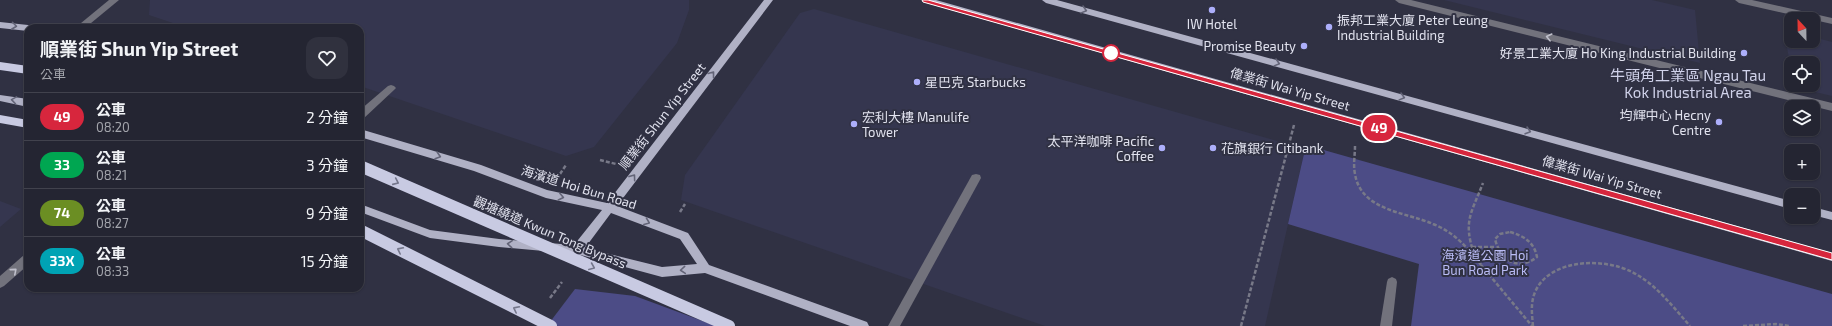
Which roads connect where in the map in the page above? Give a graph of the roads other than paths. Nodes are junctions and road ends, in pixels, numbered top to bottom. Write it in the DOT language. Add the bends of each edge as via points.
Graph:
graph roads {
  1 [pos="115,0"];
  2 [pos="769,0"];
  3 [pos="926,0"];
  4 [pos="1046,0"];
  5 [pos="1400,0"];
  6 [pos="1739,0"];
  7 [pos="1832,21"];
  8 [pos="84,24"];
  9 [pos="0,25"];
  10 [pos="24,28"];
  11 [pos="0,66"];
  12 [pos="24,69"];
  13 [pos="391,88"];
  14 [pos="0,98"];
  15 [pos="24,102"];
  16 [pos="1832,107"];
  17 [pos="364,112"];
  18 [pos="0,119"];
  19 [pos="24,123"];
  20 [pos="364,134"];
  21 [pos="364,168"];
  22 [pos="976,178"];
  23 [pos="1784,203"];
  24 [pos="610,208"];
  25 [pos="364,209"];
  26 [pos="1820,213"];
  27 [pos="1832,216"];
  28 [pos="364,232"];
  29 [pos="577,250"];
  30 [pos="1832,257"];
  31 [pos="24,262"];
  32 [pos="705,268"];
  33 [pos="1392,282"];
  34 [pos="0,283"];
  35 [pos="551,326"];
  36 [pos="729,326"];
  37 [pos="863,326"];
  38 [pos="894,326"];
  39 [pos="1386,326"];
  1 -- 8 [label="street"];
  24 -- 2 [label="main road, 順業街 Shun Yip Street, one-way"];
  3 -- 30 [label="main road, 偉業街 Wai Yip Street"];
  4 -- 23 [label="main road, 偉業街 Wai Yip Street, one-way"];
  16 -- 5 [label="street, one-way"];
  6 -- 7 [label="street"];
  9 -- 10 [label="main road, one-way"];
  11 -- 12 [label="highway"];
  13 -- 17 [label="street"];
  15 -- 14 [label="main road, one-way"];
  18 -- 19 [label="highway"];
  20 -- 24 [label="main road, 海濱道 Hoi Bun Road, one-way" via="477,168 546,194"];
  21 -- 36 [label="highway, 觀塘繞道 Kwun Tong Bypass, one-way, bridge"];
  22 -- 38 [label="street"];
  24 -- 29 [label="main road, 順業街 Shun Yip Street"];
  24 -- 32 [label="main road, 海濱道 Hoi Bun Road, one-way" via="684,236"];
  29 -- 25 [label="main road, one-way" via="430,234"];
  26 -- 27 [label="main road"];
  35 -- 28 [label="highway, one-way, bridge"];
  32 -- 29 [label="main road, one-way" via="662,272"];
  34 -- 31 [label="street, one-way"];
  32 -- 37 [label="main road"];
  33 -- 39 [label="street"];
}
